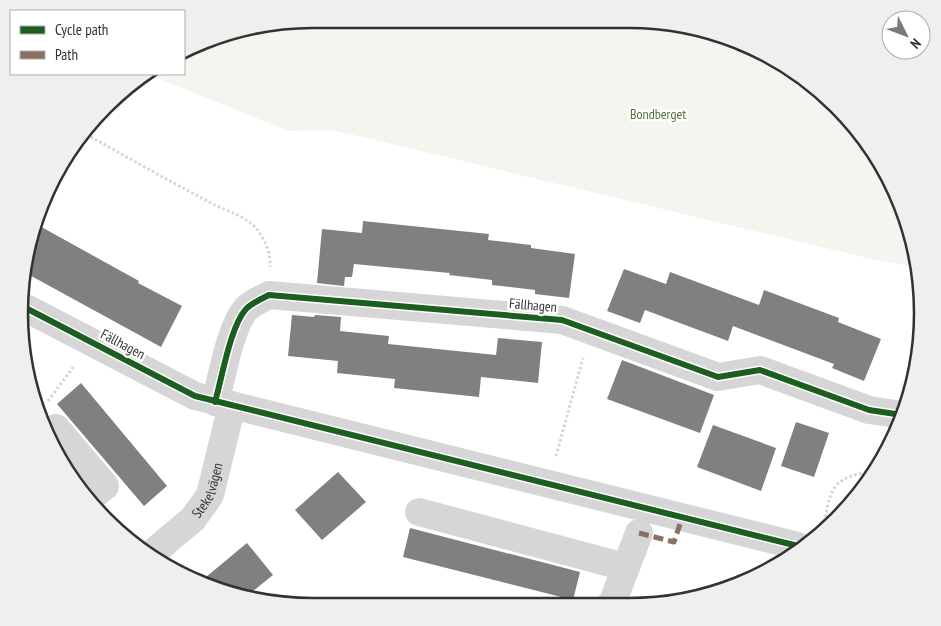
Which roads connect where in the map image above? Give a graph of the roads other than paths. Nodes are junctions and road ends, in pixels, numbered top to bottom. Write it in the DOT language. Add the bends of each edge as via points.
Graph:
graph roads {
  1 [pos="28,309"];
  2 [pos="224,403"];
  3 [pos="895,415"];
  4 [pos="54,434"];
  5 [pos="93,495"];
  6 [pos="419,512"];
  7 [pos="639,532"];
  8 [pos="794,545"];
  9 [pos="155,551"];
  10 [pos="625,567"];
  11 [pos="614,598"];
  1 -- 2 [label="street, Fällhagen" via="195,396"];
  2 -- 3 [label="street, Fällhagen" via="234,331 245,310 269,295 562,320 718,377 760,370 869,410"];
  2 -- 8 [label="street, Fällhagen"];
  2 -- 9 [label="street, Stekelvägen" via="210,494 193,519"];
  4 -- 5 [label="street" via="105,486"];
  6 -- 10 [label="street"];
  7 -- 10 [label="street"];
  10 -- 11 [label="street"];
}
